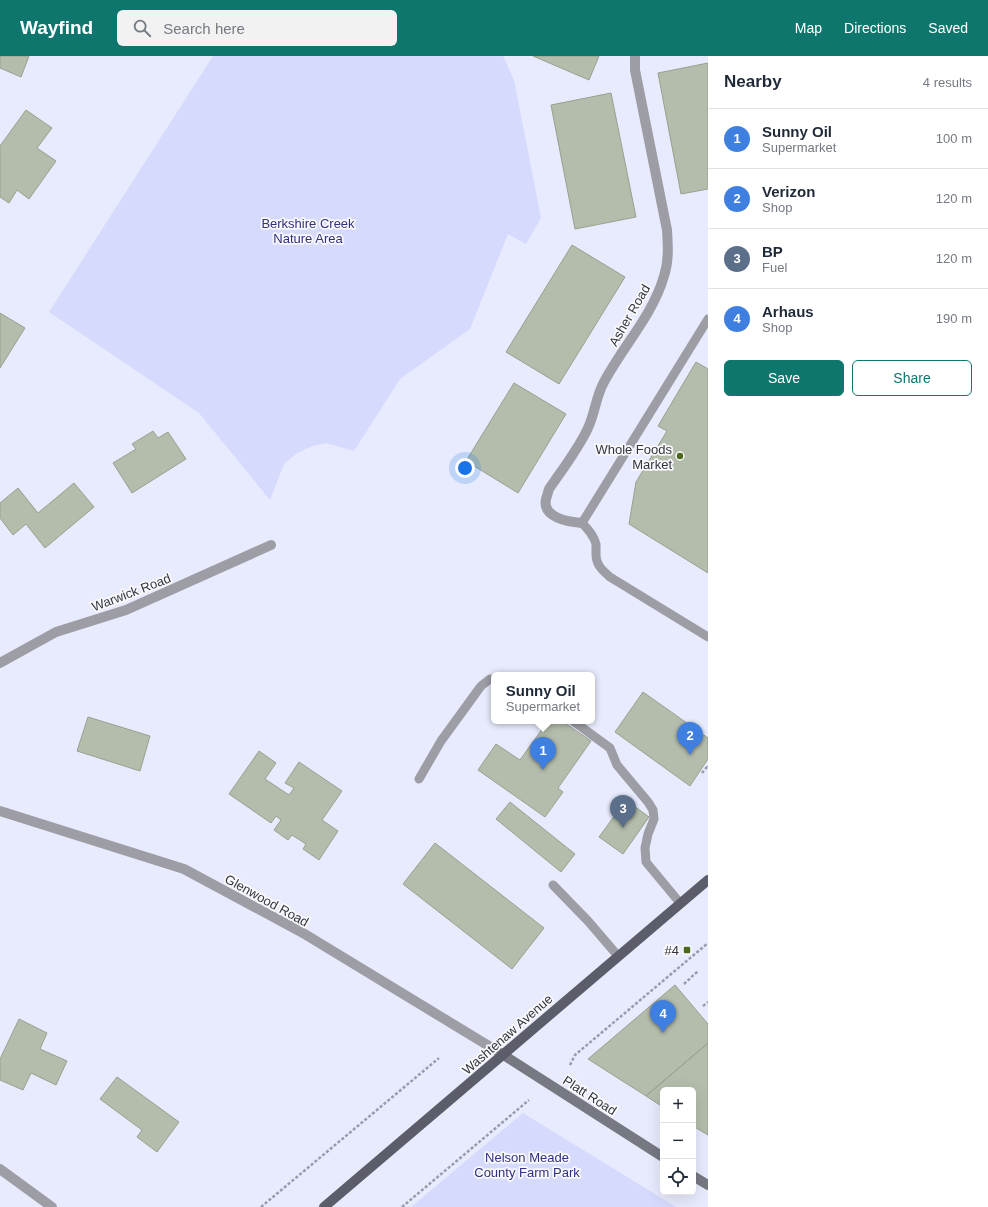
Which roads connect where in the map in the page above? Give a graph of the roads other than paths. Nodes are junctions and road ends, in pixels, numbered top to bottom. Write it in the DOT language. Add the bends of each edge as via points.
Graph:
graph roads {
  1 [pos="635,56"];
  2 [pos="708,319"];
  3 [pos="582,523"];
  4 [pos="271,545"];
  5 [pos="708,637"];
  6 [pos="0,663"];
  7 [pos="491,680"];
  8 [pos="577,724"];
  9 [pos="419,779"];
  10 [pos="0,811"];
  11 [pos="708,880"];
  12 [pos="553,885"];
  13 [pos="680,903"];
  14 [pos="618,956"];
  15 [pos="502,1054"];
  16 [pos="660,1155"];
  17 [pos="0,1169"];
  18 [pos="696,1178"];
  19 [pos="708,1185"];
  20 [pos="52,1207"];
  21 [pos="324,1207"];
  1 -- 3 [label="street, Asher Road" via="667,230 668,253 665,275 657,296 604,382 588,429 545,500 548,510 558,519"];
  2 -- 3 [label="lane"];
  3 -- 5 [label="lane" via="592,534 596,544 597,561 604,572"];
  4 -- 6 [label="street, Warwick Road" via="126,610 56,632"];
  7 -- 9 [label="lane" via="481,686 441,741"];
  8 -- 13 [label="lane" via="610,748 617,765 653,810 654,819 645,848 646,862"];
  10 -- 15 [label="street, Glenwood Road" via="184,869 303,934"];
  11 -- 13 [label="main road, Washtenaw Avenue"];
  12 -- 14 [label="lane"];
  13 -- 14 [label="main road, Washtenaw Avenue"];
  14 -- 15 [label="main road, Washtenaw Avenue"];
  15 -- 16 [label="street, Platt Road"];
  15 -- 21 [label="main road, Washtenaw Avenue"];
  17 -- 20 [label="street"];
  18 -- 19 [label="street"];
}
